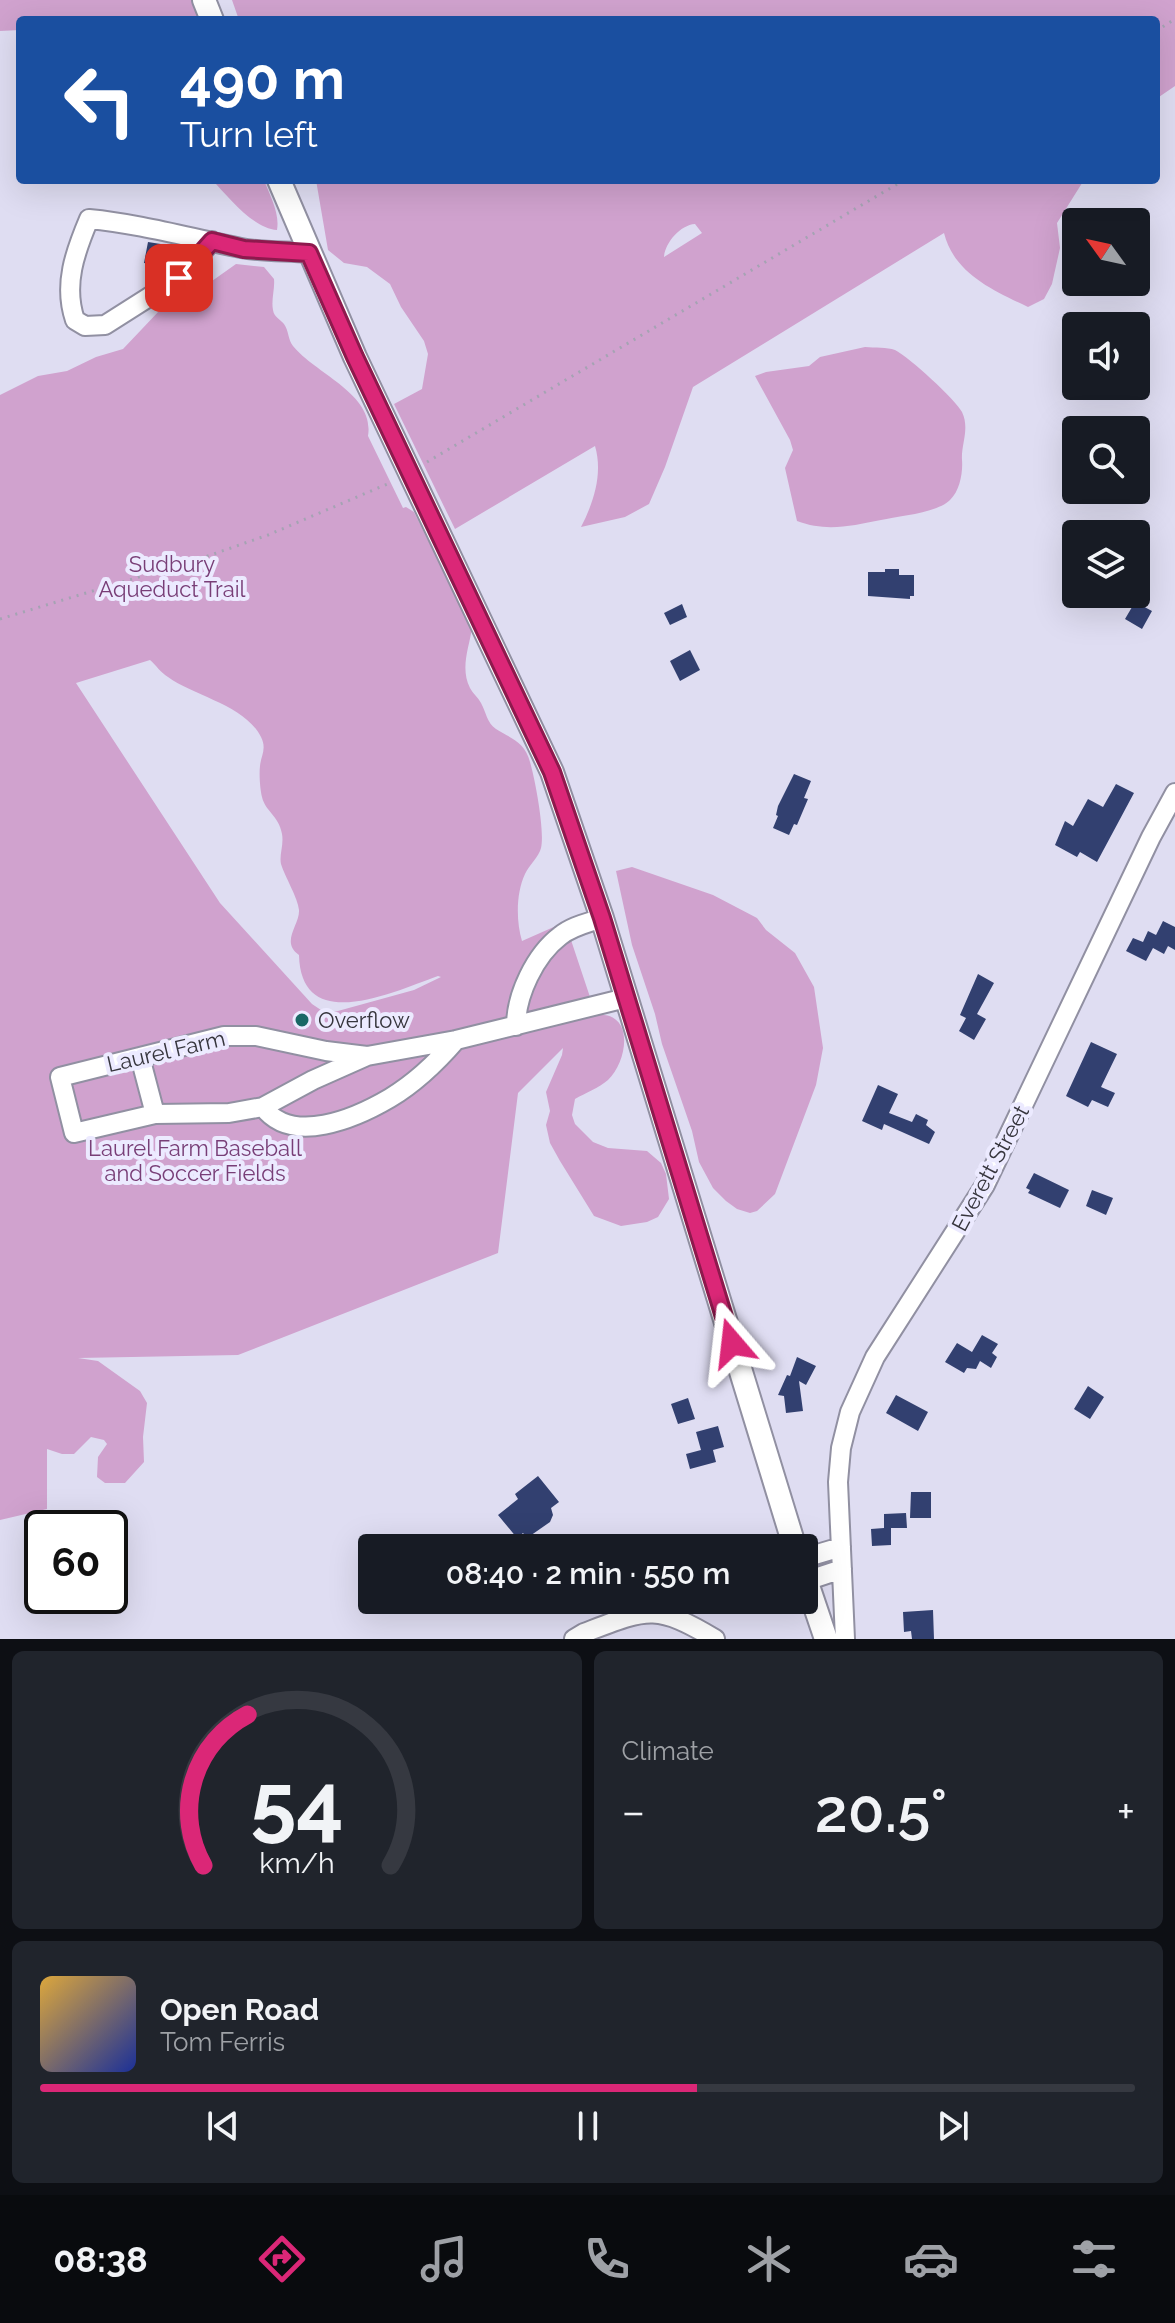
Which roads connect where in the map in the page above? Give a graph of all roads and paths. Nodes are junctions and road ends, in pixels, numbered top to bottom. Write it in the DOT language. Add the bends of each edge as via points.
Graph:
graph roads {
  1 [pos="281,184"];
  2 [pos="897,184"];
  3 [pos="212,241"];
  4 [pos="309,253"];
  5 [pos="410,472"];
  6 [pos="0,619"];
  7 [pos="1175,793"];
  8 [pos="602,918"];
  9 [pos="626,998"];
  10 [pos="516,1026"];
  11 [pos="456,1040"];
  12 [pos="367,1056"];
  13 [pos="140,1057"];
  14 [pos="263,1107"];
  15 [pos="155,1114"];
  16 [pos="791,1534"];
  17 [pos="841,1547"];
  18 [pos="818,1554"];
  19 [pos="842,1569"];
  20 [pos="818,1574"];
  21 [pos="818,1614"];
  22 [pos="574,1639"];
  23 [pos="715,1639"];
  24 [pos="826,1639"];
  25 [pos="845,1639"];
  1 -- 4 [label="main road"];
  2 -- 5 [label="path"];
  3 -- 3 [label="street" via="179,278 105,325 85,326 75,320 69,289 72,267 89,219"];
  3 -- 4 [label="street" via="244,249"];
  4 -- 5 [label="main road"];
  5 -- 6 [label="path" via="268,535"];
  5 -- 8 [label="main road" via="552,772"];
  7 -- 17 [label="street, Everett Street" via="985,1185 856,1395 840,1456"];
  8 -- 9 [label="main road"];
  8 -- 10 [label="street" via="570,929 549,945 516,1010"];
  9 -- 10 [label="street, Laurel Farm"];
  9 -- 16 [label="main road"];
  10 -- 11 [label="street, Laurel Farm"];
  11 -- 12 [label="street, Laurel Farm"];
  11 -- 14 [label="street" via="412,1082 362,1112 306,1127 279,1122"];
  12 -- 13 [label="street, Laurel Farm" via="239,1035"];
  12 -- 14 [label="street, Laurel Farm"];
  13 -- 15 [label="street"];
  13 -- 15 [label="street, Laurel Farm" via="60,1077 74,1133"];
  14 -- 15 [label="street, Laurel Farm"];
  17 -- 18 [label="street"];
  17 -- 19 [label="street, Everett Street"];
  19 -- 20 [label="street"];
  19 -- 25 [label="street, Everett Street"];
  21 -- 24 [label="main road"];
  22 -- 23 [label="street" via="648,1611 667,1614"];
}
